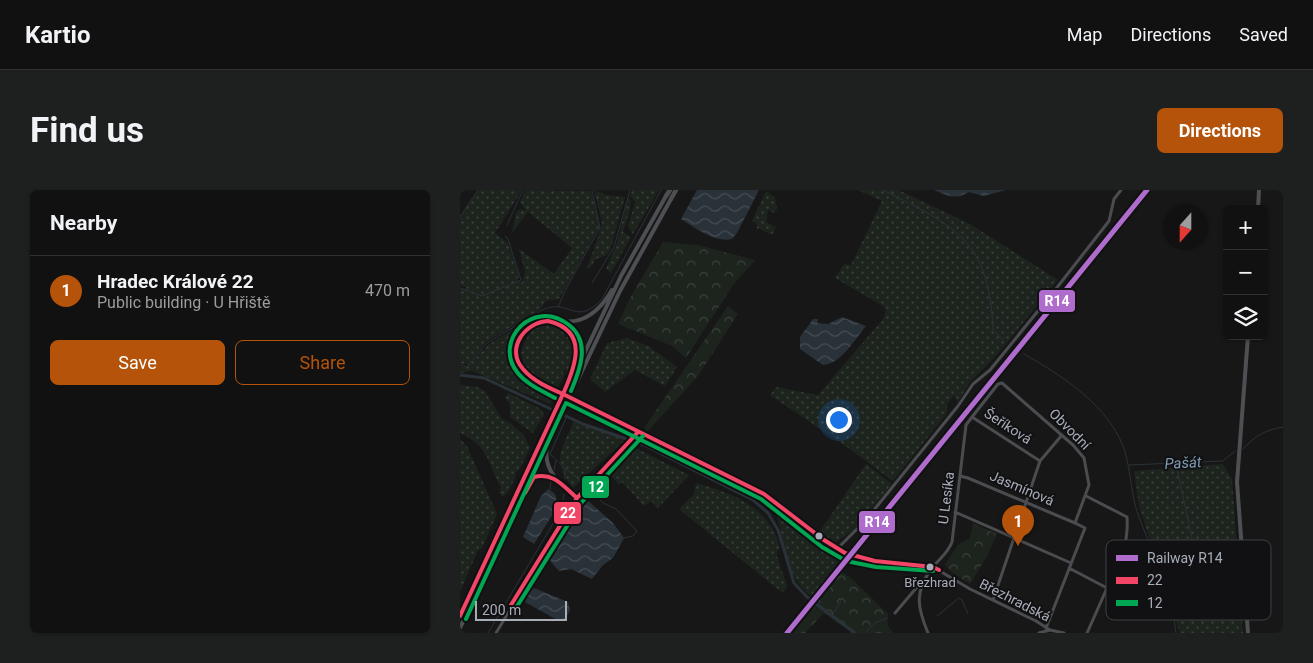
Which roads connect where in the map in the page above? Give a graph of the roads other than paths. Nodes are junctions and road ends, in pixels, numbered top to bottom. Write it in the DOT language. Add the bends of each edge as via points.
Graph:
graph roads {
  1 [pos="670,190"];
  2 [pos="676,190"];
  3 [pos="1121,190"];
  4 [pos="1260,190"];
  5 [pos="668,197"];
  6 [pos="1258,205"];
  7 [pos="621,276"];
  8 [pos="552,322"];
  9 [pos="1248,340"];
  10 [pos="560,402"];
  11 [pos="972,417"];
  12 [pos="966,426"];
  13 [pos="638,432"];
  14 [pos="552,435"];
  15 [pos="1062,435"];
  16 [pos="1040,461"];
  17 [pos="553,476"];
  18 [pos="960,476"];
  19 [pos="1086,496"];
  20 [pos="577,498"];
  21 [pos="521,500"];
  22 [pos="1027,502"];
  23 [pos="955,512"];
  24 [pos="1075,523"];
  25 [pos="1015,538"];
  26 [pos="1127,540"];
  27 [pos="1241,540"];
  28 [pos="837,549"];
  29 [pos="1071,563"];
  30 [pos="933,567"];
  31 [pos="1069,568"];
  32 [pos="924,582"];
  33 [pos="1106,587"];
  34 [pos="1106,590"];
  35 [pos="993,600"];
  36 [pos="895,613"];
  37 [pos="460,616"];
  38 [pos="1247,620"];
  39 [pos="460,628"];
  40 [pos="1048,629"];
  41 [pos="496,633"];
  42 [pos="928,633"];
  43 [pos="1039,633"];
  44 [pos="1064,633"];
  45 [pos="1087,633"];
  46 [pos="1248,633"];
  1 -- 5 [label="highway"];
  2 -- 5 [label="highway"];
  3 -- 28 [label="street" via="1114,199 1108,223 1050,297 990,370 973,384 865,521"];
  4 -- 6 [label="main road"];
  5 -- 7 [label="main road"];
  5 -- 14 [label="main road"];
  7 -- 8 [label="main road" via="589,316 580,320"];
  7 -- 10 [label="main road"];
  8 -- 10 [label="main road" via="571,334 577,354"];
  8 -- 13 [label="main road, bridge" via="540,322 527,329 520,338 517,354 523,370"];
  9 -- 27 [label="main road" via="1237,482"];
  10 -- 37 [label="main road"];
  11 -- 12 [label="street, Šeříková"];
  11 -- 15 [label="street, Obvodní" via="1002,383"];
  11 -- 16 [label="street, Šeříková"];
  12 -- 18 [label="street, U Lesíka"];
  13 -- 20 [label="street"];
  13 -- 28 [label="street, Březhradská" via="781,504"];
  14 -- 17 [label="main road" via="545,459"];
  14 -- 21 [label="main road"];
  15 -- 16 [label="street"];
  15 -- 19 [label="street, Obvodní" via="1084,458 1089,485"];
  16 -- 22 [label="street"];
  17 -- 20 [label="main road"];
  17 -- 21 [label="main road" via="534,477"];
  18 -- 22 [label="street, Jasmínová"];
  18 -- 23 [label="street, U Lesíka"];
  19 -- 24 [label="street, Obvodní"];
  19 -- 26 [label="street" via="1127,518"];
  20 -- 41 [label="street"];
  21 -- 39 [label="main road"];
  22 -- 24 [label="street, Jasmínová"];
  22 -- 25 [label="street"];
  23 -- 25 [label="street"];
  23 -- 30 [label="street, U Lesíka" via="951,546"];
  24 -- 29 [label="street" via="1085,528"];
  25 -- 29 [label="street"];
  25 -- 35 [label="street"];
  28 -- 30 [label="street, Březhradská" via="857,557"];
  29 -- 31 [label="street"];
  30 -- 32 [label="street, U Lesíka"];
  30 -- 35 [label="street, Březhradská"];
  31 -- 33 [label="street"];
  31 -- 40 [label="street"];
  32 -- 36 [label="street"];
  32 -- 42 [label="street" via="917,602"];
  34 -- 45 [label="street"];
  35 -- 40 [label="street, Březhradská"];
  38 -- 46 [label="main road"];
  40 -- 43 [label="street"];
  40 -- 44 [label="street, Březhradská"];
}
